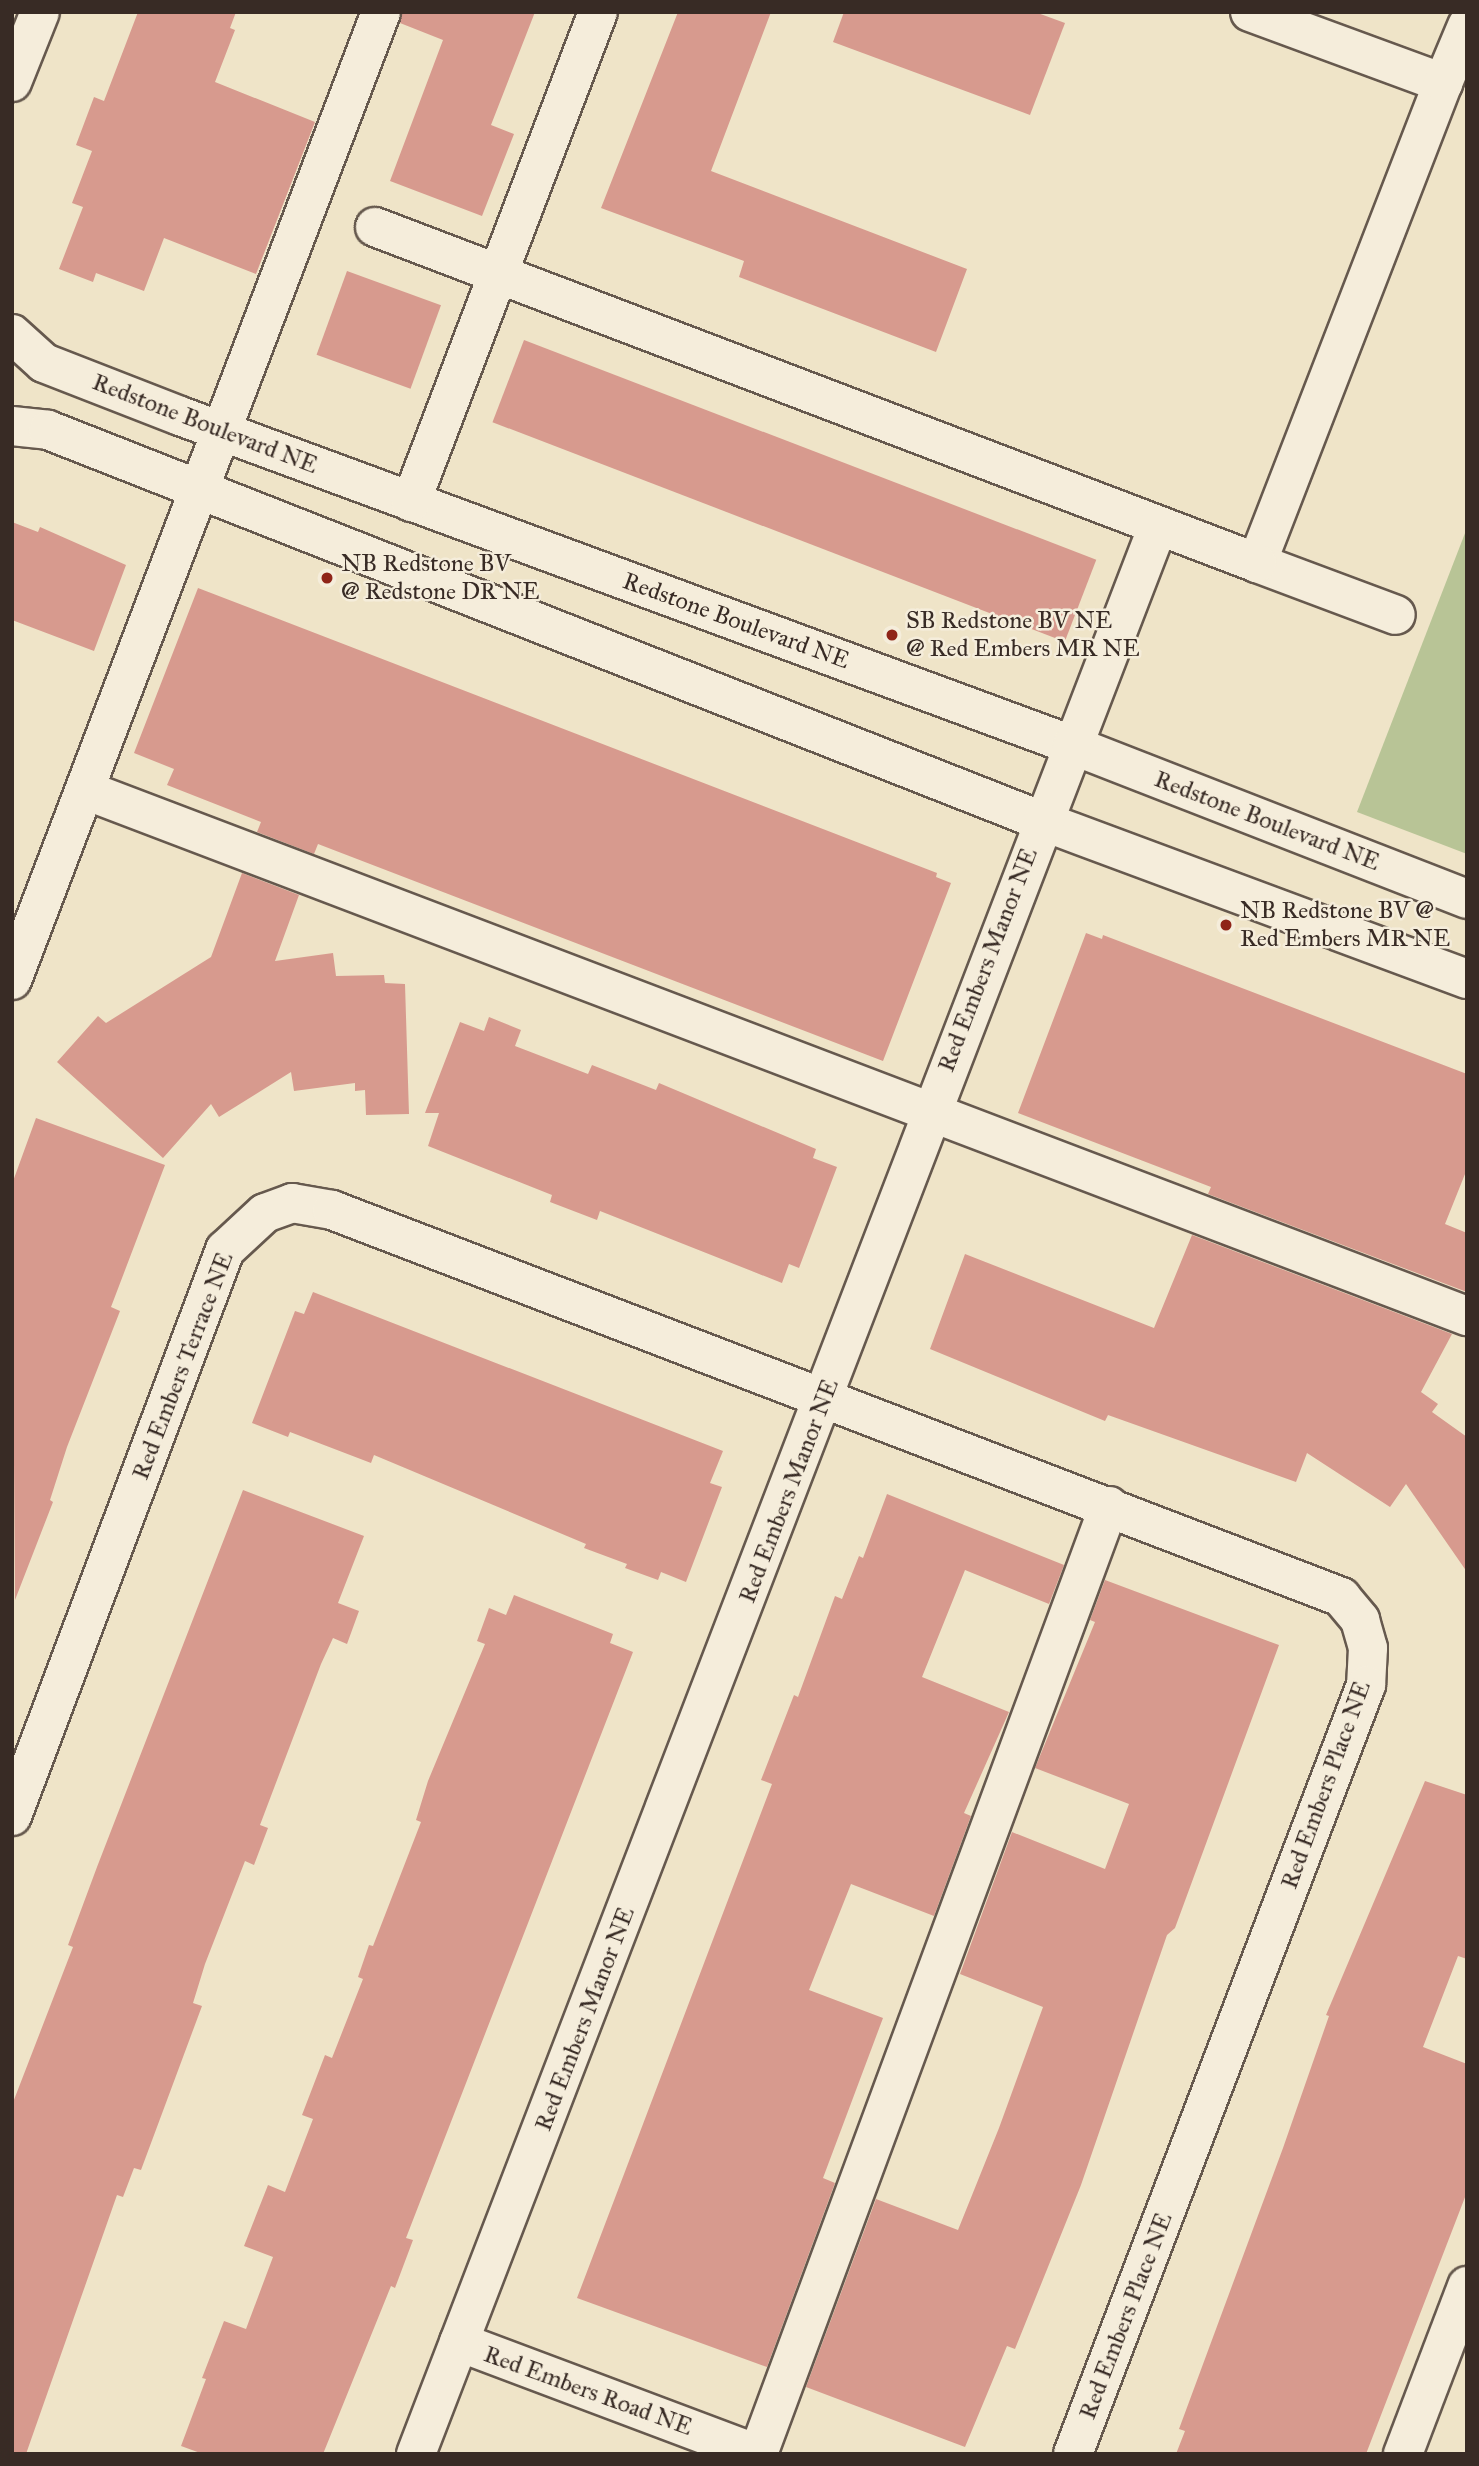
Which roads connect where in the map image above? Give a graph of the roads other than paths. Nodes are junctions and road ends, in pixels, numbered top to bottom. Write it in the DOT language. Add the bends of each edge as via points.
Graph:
graph roads {
  1 [pos="40,12"];
  2 [pos="381,12"];
  3 [pos="598,12"];
  4 [pos="1250,12"];
  5 [pos="1467,26"];
  6 [pos="12,82"];
  7 [pos="1443,83"];
  8 [pos="375,227"];
  9 [pos="497,274"];
  10 [pos="12,334"];
  11 [pos="12,426"];
  12 [pos="221,432"];
  13 [pos="199,490"];
  14 [pos="411,502"];
  15 [pos="1158,526"];
  16 [pos="1257,563"];
  17 [pos="1396,615"];
  18 [pos="1072,745"];
  19 [pos="85,790"];
  20 [pos="1042,821"];
  21 [pos="1467,899"];
  22 [pos="1467,979"];
  23 [pos="12,980"];
  24 [pos="930,1112"];
  25 [pos="1467,1316"];
  26 [pos="826,1398"];
  27 [pos="1109,1506"];
  28 [pos="12,1816"];
  29 [pos="1467,2286"];
  30 [pos="459,2343"];
  31 [pos="416,2454"];
  32 [pos="757,2454"];
  33 [pos="1073,2454"];
  34 [pos="1403,2454"];
  1 -- 6 [label="street"];
  2 -- 12 [label="street"];
  3 -- 9 [label="street"];
  4 -- 7 [label="street"];
  5 -- 7 [label="street"];
  7 -- 16 [label="street"];
  8 -- 9 [label="street"];
  9 -- 14 [label="street"];
  9 -- 15 [label="street"];
  10 -- 12 [label="street, Redstone Boulevard NE" via="44,362"];
  11 -- 13 [label="street" via="48,430"];
  12 -- 13 [label="street"];
  12 -- 14 [label="street, Redstone Boulevard NE"];
  13 -- 19 [label="street"];
  13 -- 20 [label="street"];
  14 -- 18 [label="street, Redstone Boulevard NE"];
  15 -- 16 [label="street"];
  15 -- 18 [label="street, Red Embers Manor NE"];
  16 -- 17 [label="street"];
  18 -- 20 [label="street, Red Embers Manor NE"];
  18 -- 21 [label="street, Redstone Boulevard NE"];
  19 -- 23 [label="street"];
  19 -- 24 [label="street"];
  20 -- 22 [label="street"];
  20 -- 24 [label="street, Red Embers Manor NE"];
  24 -- 25 [label="street"];
  24 -- 26 [label="street, Red Embers Manor NE"];
  26 -- 27 [label="street, Red Embers Place NE"];
  26 -- 28 [label="street, Red Embers Terrace NE" via="332,1210 292,1203 265,1213 225,1250"];
  26 -- 30 [label="street, Red Embers Manor NE"];
  27 -- 32 [label="street"];
  27 -- 33 [label="street, Red Embers Place NE" via="1341,1597 1360,1620 1368,1648 1366,1685"];
  29 -- 34 [label="street"];
  30 -- 31 [label="street, Red Embers Manor NE"];
  30 -- 32 [label="street, Red Embers Road NE"];
}
